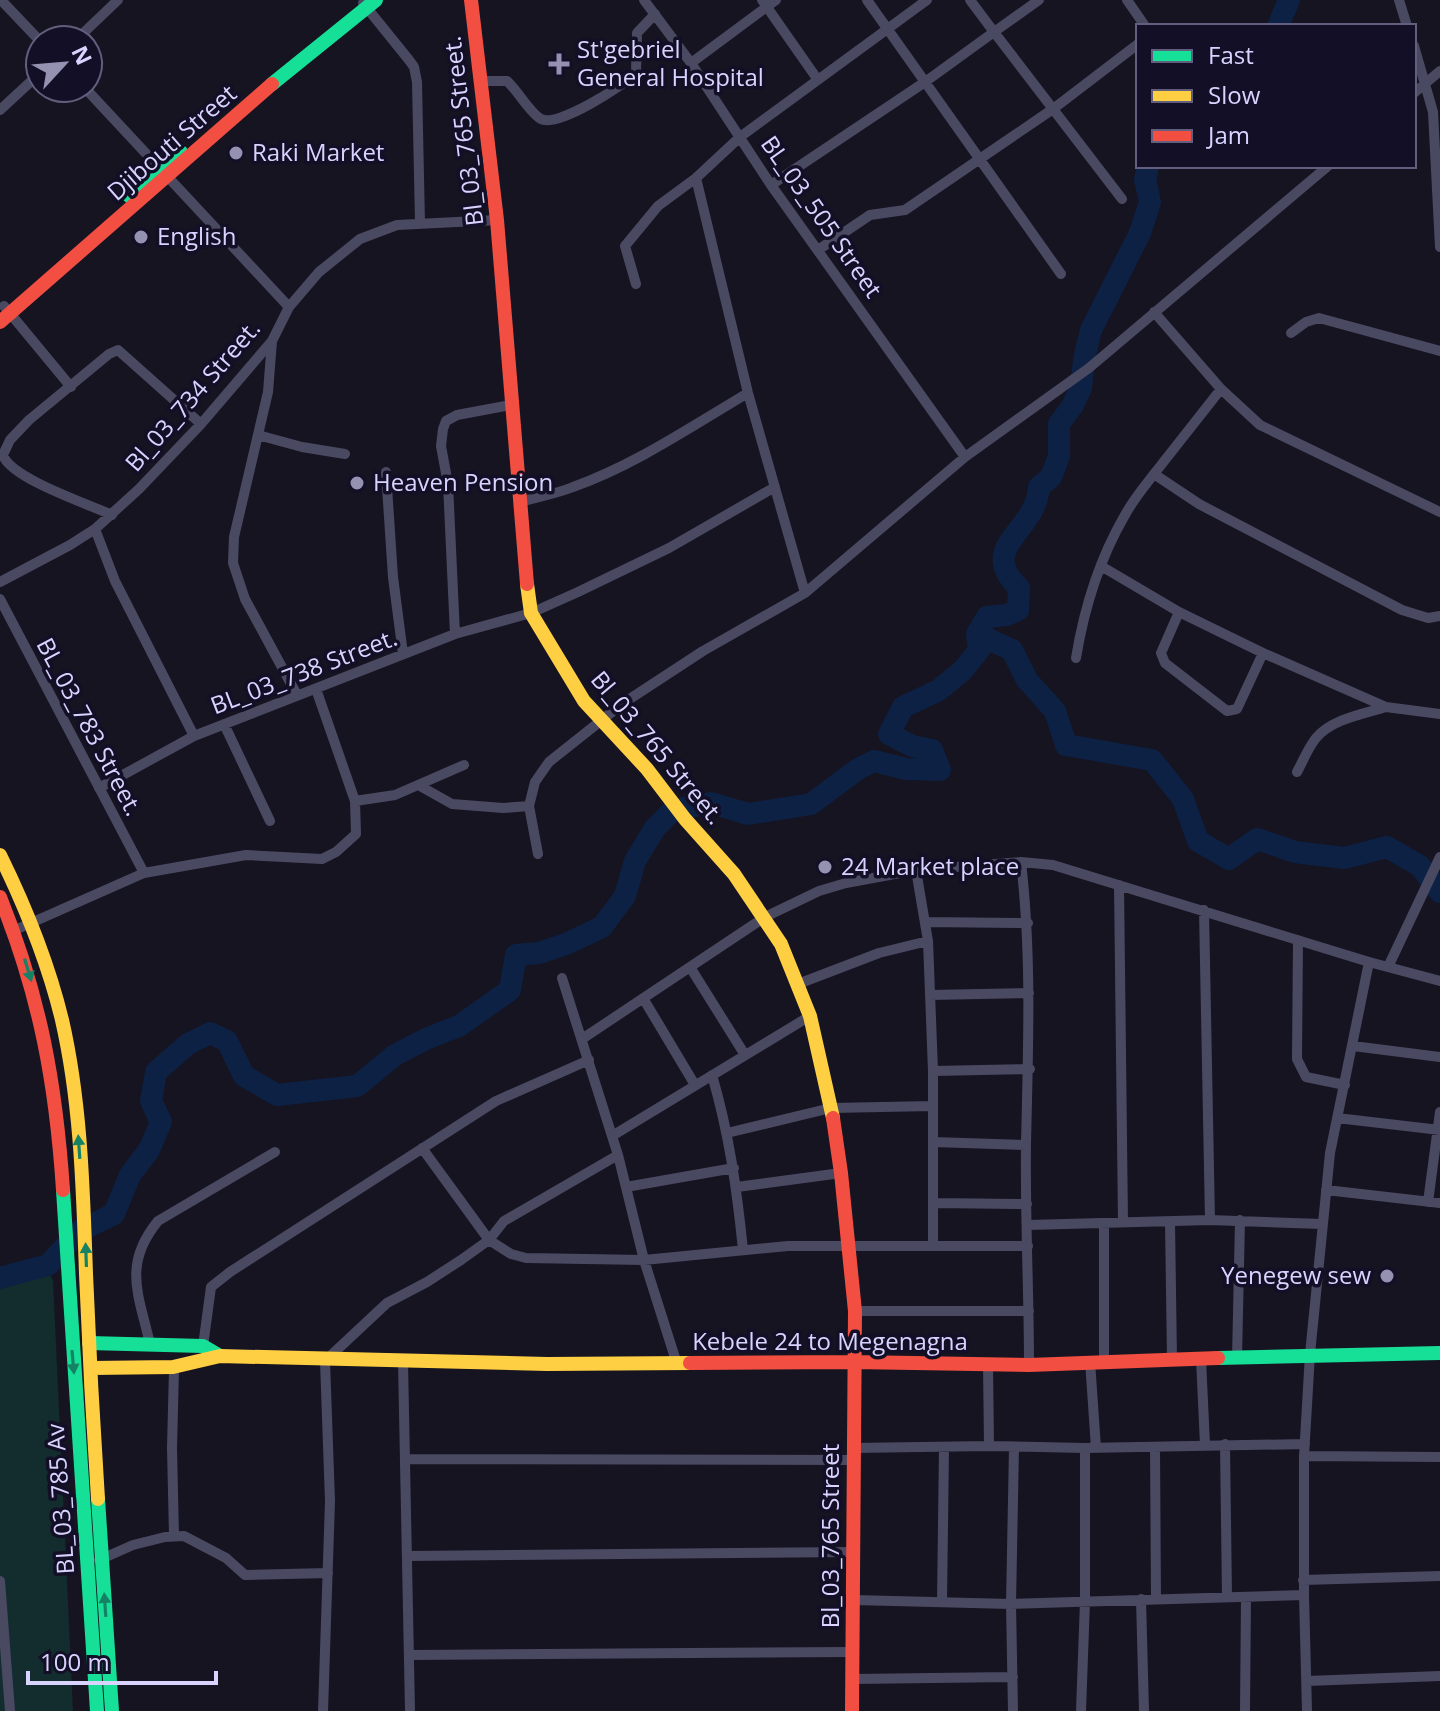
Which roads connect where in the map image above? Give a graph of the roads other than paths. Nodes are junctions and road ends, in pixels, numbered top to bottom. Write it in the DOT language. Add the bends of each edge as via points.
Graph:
graph roads {
  1 [pos="1,0"];
  2 [pos="118,0"];
  3 [pos="471,0"];
  4 [pos="644,0"];
  5 [pos="867,0"];
  6 [pos="927,0"];
  7 [pos="970,0"];
  8 [pos="1039,0"];
  9 [pos="1127,0"];
  10 [pos="1399,0"];
  11 [pos="367,2"];
  12 [pos="768,2"];
  13 [pos="655,14"];
  14 [pos="24,24"];
  15 [pos="93,24"];
  16 [pos="1144,24"];
  17 [pos="1406,24"];
  18 [pos="888,31"];
  19 [pos="994,32"];
  20 [pos="1136,46"];
  21 [pos="1416,52"];
  22 [pos="691,63"];
  23 [pos="1440,71"];
  24 [pos="818,80"];
  25 [pos="481,81"];
  26 [pos="925,82"];
  27 [pos="1426,83"];
  28 [pos="24,88"];
  29 [pos="1416,91"];
  30 [pos="100,104"];
  31 [pos="1053,109"];
  32 [pos="0,110"];
  33 [pos="740,137"];
  34 [pos="981,160"];
  35 [pos="1326,168"];
  36 [pos="163,174"];
  37 [pos="696,178"];
  38 [pos="771,185"];
  39 [pos="1122,199"];
  40 [pos="497,220"];
  41 [pos="420,223"];
  42 [pos="1440,247"];
  43 [pos="818,250"];
  44 [pos="1061,274"];
  45 [pos="636,284"];
  46 [pos="289,307"];
  47 [pos="4,312"];
  48 [pos="1154,312"];
  49 [pos="1291,333"];
  50 [pos="272,341"];
  51 [pos="1440,351"];
  52 [pos="71,387"];
  53 [pos="1221,389"];
  54 [pos="748,393"];
  55 [pos="511,405"];
  56 [pos="201,424"];
  57 [pos="258,435"];
  58 [pos="345,454"];
  59 [pos="965,457"];
  60 [pos="386,472"];
  61 [pos="1154,474"];
  62 [pos="775,487"];
  63 [pos="520,502"];
  64 [pos="1440,512"];
  65 [pos="112,515"];
  66 [pos="95,529"];
  67 [pos="1101,566"];
  68 [pos="0,582"];
  69 [pos="805,593"];
  70 [pos="0,599"];
  71 [pos="1179,612"];
  72 [pos="531,613"];
  73 [pos="1440,616"];
  74 [pos="455,634"];
  75 [pos="1263,653"];
  76 [pos="403,654"];
  77 [pos="1076,658"];
  78 [pos="316,689"];
  79 [pos="297,695"];
  80 [pos="1386,707"];
  81 [pos="1440,714"];
  82 [pos="602,722"];
  83 [pos="224,724"];
  84 [pos="194,736"];
  85 [pos="464,765"];
  86 [pos="1297,772"];
  87 [pos="420,786"];
  88 [pos="99,788"];
  89 [pos="355,801"];
  90 [pos="529,806"];
  91 [pos="270,821"];
  92 [pos="538,854"];
  93 [pos="0,855"];
  94 [pos="1021,862"];
  95 [pos="1438,862"];
  96 [pos="916,870"];
  97 [pos="144,873"];
  98 [pos="1119,885"];
  99 [pos="0,897"];
  100 [pos="1204,910"];
  101 [pos="0,916"];
  102 [pos="765,917"];
  103 [pos="925,922"];
  104 [pos="31,923"];
  105 [pos="1028,923"];
  106 [pos="15,930"];
  107 [pos="1298,940"];
  108 [pos="928,941"];
  109 [pos="1369,962"];
  110 [pos="690,967"];
  111 [pos="1388,967"];
  112 [pos="562,978"];
  113 [pos="1440,981"];
  114 [pos="798,984"];
  115 [pos="1029,993"];
  116 [pos="930,995"];
  117 [pos="643,998"];
  118 [pos="810,1016"];
  119 [pos="582,1039"];
  120 [pos="1353,1046"];
  121 [pos="745,1055"];
  122 [pos="1440,1057"];
  123 [pos="589,1060"];
  124 [pos="1030,1069"];
  125 [pos="933,1071"];
  126 [pos="712,1075"];
  127 [pos="695,1085"];
  128 [pos="1345,1085"];
  129 [pos="933,1106"];
  130 [pos="831,1108"];
  131 [pos="1440,1112"];
  132 [pos="1337,1118"];
  133 [pos="1439,1130"];
  134 [pos="727,1133"];
  135 [pos="612,1136"];
  136 [pos="933,1142"];
  137 [pos="1026,1145"];
  138 [pos="422,1148"];
  139 [pos="275,1152"];
  140 [pos="618,1155"];
  141 [pos="734,1168"];
  142 [pos="841,1173"];
  143 [pos="626,1187"];
  144 [pos="737,1187"];
  145 [pos="1326,1190"];
  146 [pos="933,1203"];
  147 [pos="1434,1203"];
  148 [pos="1027,1204"];
  149 [pos="1210,1220"];
  150 [pos="1240,1220"];
  151 [pos="1123,1222"];
  152 [pos="1170,1222"];
  153 [pos="1104,1223"];
  154 [pos="1322,1224"];
  155 [pos="1028,1225"];
  156 [pos="489,1240"];
  157 [pos="850,1245"];
  158 [pos="933,1245"];
  159 [pos="1028,1246"];
  160 [pos="743,1250"];
  161 [pos="644,1260"];
  162 [pos="855,1311"];
  163 [pos="1029,1311"];
  164 [pos="89,1343"];
  165 [pos="150,1344"];
  166 [pos="203,1346"];
  167 [pos="1440,1353"];
  168 [pos="1310,1354"];
  169 [pos="220,1356"];
  170 [pos="1201,1359"];
  171 [pos="1237,1359"];
  172 [pos="1172,1360"];
  173 [pos="325,1361"];
  174 [pos="1097,1361"];
  175 [pos="403,1362"];
  176 [pos="854,1362"];
  177 [pos="677,1364"];
  178 [pos="988,1364"];
  179 [pos="1029,1365"];
  180 [pos="91,1368"];
  181 [pos="174,1369"];
  182 [pos="1225,1444"];
  183 [pos="1205,1445"];
  184 [pos="989,1446"];
  185 [pos="944,1447"];
  186 [pos="1014,1447"];
  187 [pos="1090,1448"];
  188 [pos="1155,1448"];
  189 [pos="1305,1450"];
  190 [pos="852,1454"];
  191 [pos="1440,1457"];
  192 [pos="405,1459"];
  193 [pos="174,1536"];
  194 [pos="853,1552"];
  195 [pos="408,1556"];
  196 [pos="95,1560"];
  197 [pos="328,1573"];
  198 [pos="1440,1576"];
  199 [pos="1303,1580"];
  200 [pos="0,1581"];
  201 [pos="1304,1595"];
  202 [pos="1227,1597"];
  203 [pos="1246,1597"];
  204 [pos="1141,1599"];
  205 [pos="1156,1599"];
  206 [pos="854,1600"];
  207 [pos="1085,1601"];
  208 [pos="942,1602"];
  209 [pos="1011,1604"];
  210 [pos="852,1652"];
  211 [pos="409,1655"];
  212 [pos="1440,1676"];
  213 [pos="1013,1677"];
  214 [pos="852,1679"];
  215 [pos="1307,1681"];
  216 [pos="10,1711"];
  217 [pos="97,1711"];
  218 [pos="112,1711"];
  219 [pos="323,1711"];
  220 [pos="410,1711"];
  221 [pos="852,1711"];
  222 [pos="1013,1711"];
  223 [pos="1081,1711"];
  224 [pos="1144,1711"];
  225 [pos="1245,1711"];
  226 [pos="1307,1711"];
  1 -- 14 [label="street"];
  2 -- 15 [label="street"];
  3 -- 25 [label="main road, Bl_03_765 Street."];
  4 -- 13 [label="street, BL_03_505 Street"];
  5 -- 18 [label="street"];
  6 -- 18 [label="street"];
  7 -- 19 [label="street"];
  8 -- 19 [label="street"];
  9 -- 16 [label="street"];
  10 -- 17 [label="street"];
  11 -- 36 [label="main road, Djibouti Street"];
  11 -- 41 [label="street" via="414,67"];
  12 -- 22 [label="street"];
  12 -- 24 [label="street"];
  13 -- 22 [label="street, BL_03_505 Street"];
  13 -- 25 [label="street" via="637,33 636,73 555,121 540,119 507,81"];
  18 -- 24 [label="street"];
  18 -- 26 [label="street"];
  19 -- 26 [label="street"];
  19 -- 31 [label="street"];
  20 -- 31 [label="street"];
  21 -- 27 [label="street"];
  22 -- 33 [label="street, BL_03_505 Street"];
  23 -- 27 [label="street"];
  24 -- 33 [label="street"];
  25 -- 40 [label="main road, Bl_03_765 Street."];
  26 -- 34 [label="street"];
  26 -- 38 [label="street"];
  27 -- 29 [label="street"];
  27 -- 42 [label="street" via="1433,112"];
  28 -- 32 [label="street"];
  30 -- 36 [label="street"];
  31 -- 34 [label="street"];
  31 -- 39 [label="street"];
  33 -- 37 [label="street"];
  33 -- 38 [label="street, BL_03_505 Street"];
  34 -- 43 [label="street" via="905,210 870,215"];
  34 -- 44 [label="street"];
  35 -- 48 [label="street"];
  36 -- 46 [label="street"];
  36 -- 47 [label="main road, Djibouti Street"];
  37 -- 45 [label="street" via="658,206 625,246"];
  37 -- 54 [label="street"];
  38 -- 43 [label="street, BL_03_505 Street"];
  40 -- 41 [label="street, Bl_03_734 Street."];
  40 -- 55 [label="main road, Bl_03_765 Street."];
  41 -- 46 [label="street, Bl_03_734 Street." via="360,239 319,272"];
  43 -- 59 [label="street, BL_03_505 Street"];
  46 -- 50 [label="street, Bl_03_734 Street."];
  47 -- 52 [label="street"];
  48 -- 53 [label="street"];
  48 -- 59 [label="street" via="1066,386"];
  49 -- 51 [label="street" via="1319,318"];
  50 -- 56 [label="street, Bl_03_734 Street."];
  50 -- 57 [label="street" via="272,371"];
  52 -- 56 [label="street" via="118,350"];
  52 -- 65 [label="street" via="10,440 5,462"];
  53 -- 61 [label="street"];
  53 -- 64 [label="street" via="1260,425"];
  54 -- 62 [label="street"];
  54 -- 63 [label="street" via="594,478"];
  55 -- 63 [label="main road, Bl_03_765 Street."];
  55 -- 74 [label="street" via="457,415 443,429"];
  56 -- 65 [label="street, Bl_03_734 Street."];
  57 -- 58 [label="street"];
  57 -- 79 [label="street" via="234,537 233,563 245,599"];
  59 -- 69 [label="street"];
  60 -- 76 [label="street"];
  61 -- 67 [label="street" via="1125,514"];
  61 -- 73 [label="street" via="1199,504 1402,610"];
  62 -- 69 [label="street"];
  62 -- 72 [label="street, BL_03_738 Street." via="669,548"];
  63 -- 72 [label="main road, Bl_03_765 Street."];
  65 -- 66 [label="street, Bl_03_734 Street."];
  66 -- 68 [label="street, Bl_03_734 Street."];
  66 -- 84 [label="street" via="115,581"];
  67 -- 71 [label="street"];
  67 -- 77 [label="street"];
  69 -- 82 [label="street" via="703,651"];
  70 -- 88 [label="street, BL_03_783 Street."];
  71 -- 75 [label="street"];
  71 -- 75 [label="street" via="1161,653 1165,663 1227,711 1237,709"];
  72 -- 74 [label="street, BL_03_738 Street."];
  72 -- 82 [label="main road, Bl_03_765 Street."];
  74 -- 76 [label="street, BL_03_738 Street."];
  75 -- 80 [label="street"];
  76 -- 78 [label="street, BL_03_738 Street."];
  78 -- 79 [label="street, BL_03_738 Street."];
  78 -- 89 [label="street"];
  79 -- 83 [label="street, BL_03_738 Street."];
  80 -- 81 [label="street"];
  80 -- 86 [label="street" via="1325,730"];
  82 -- 90 [label="street" via="549,762 535,782"];
  82 -- 102 [label="main road, Bl_03_765 Street." via="647,769"];
  83 -- 84 [label="street, BL_03_738 Street."];
  83 -- 91 [label="street"];
  84 -- 88 [label="street, BL_03_738 Street."];
  85 -- 87 [label="street"];
  87 -- 89 [label="street"];
  87 -- 90 [label="street" via="452,804"];
  88 -- 97 [label="street, BL_03_783 Street."];
  89 -- 97 [label="street" via="356,834 322,859 246,855"];
  90 -- 92 [label="street"];
  93 -- 104 [label="main road, BL_03_785 Av"];
  94 -- 96 [label="street"];
  94 -- 98 [label="street" via="1053,865"];
  94 -- 105 [label="street"];
  95 -- 111 [label="street"];
  96 -- 102 [label="street" via="819,891"];
  96 -- 103 [label="street"];
  97 -- 104 [label="street"];
  98 -- 100 [label="street"];
  98 -- 151 [label="street"];
  99 -- 106 [label="main road, BL_03_785 Av"];
  100 -- 107 [label="street"];
  100 -- 149 [label="street"];
  101 -- 106 [label="street"];
  102 -- 110 [label="street"];
  102 -- 114 [label="main road, Bl_03_765 Street."];
  103 -- 105 [label="street"];
  103 -- 108 [label="street"];
  104 -- 106 [label="street"];
  164 -- 104 [label="main road, BL_03_785 Av, one-way" via="72,1074"];
  105 -- 115 [label="street"];
  106 -- 196 [label="main road, BL_03_785 Av, one-way" via="49,1045 64,1163 68,1284"];
  107 -- 109 [label="street"];
  107 -- 128 [label="street" via="1297,1059 1306,1077"];
  108 -- 114 [label="street"];
  108 -- 116 [label="street"];
  109 -- 111 [label="street"];
  109 -- 120 [label="street"];
  110 -- 117 [label="street"];
  110 -- 121 [label="street"];
  111 -- 113 [label="street"];
  112 -- 119 [label="street"];
  114 -- 118 [label="main road, Bl_03_765 Street."];
  115 -- 116 [label="street"];
  115 -- 124 [label="street"];
  116 -- 125 [label="street"];
  117 -- 119 [label="street"];
  117 -- 127 [label="street"];
  118 -- 121 [label="street"];
  118 -- 130 [label="main road, Bl_03_765 Street."];
  119 -- 123 [label="street"];
  120 -- 122 [label="street"];
  120 -- 128 [label="street"];
  121 -- 126 [label="street"];
  123 -- 135 [label="street"];
  123 -- 138 [label="street" via="496,1101"];
  124 -- 125 [label="street"];
  124 -- 137 [label="street"];
  125 -- 129 [label="street"];
  126 -- 127 [label="street"];
  126 -- 134 [label="street"];
  127 -- 135 [label="street"];
  128 -- 132 [label="street"];
  129 -- 130 [label="street"];
  129 -- 136 [label="street"];
  130 -- 134 [label="street"];
  130 -- 142 [label="main road, Bl_03_765 Street."];
  131 -- 133 [label="street"];
  132 -- 133 [label="street"];
  132 -- 145 [label="street"];
  133 -- 147 [label="street"];
  134 -- 141 [label="street"];
  135 -- 140 [label="street"];
  136 -- 137 [label="street"];
  136 -- 146 [label="street"];
  137 -- 148 [label="street"];
  138 -- 156 [label="street"];
  138 -- 166 [label="street" via="211,1287"];
  139 -- 165 [label="street" via="158,1221 144,1238 135,1284"];
  140 -- 143 [label="street"];
  140 -- 156 [label="street" via="504,1221"];
  141 -- 143 [label="street"];
  141 -- 144 [label="street"];
  142 -- 144 [label="street"];
  142 -- 157 [label="main road, Bl_03_765 Street."];
  143 -- 161 [label="street"];
  144 -- 160 [label="street"];
  145 -- 147 [label="street"];
  145 -- 154 [label="street"];
  146 -- 148 [label="street"];
  146 -- 158 [label="street"];
  148 -- 155 [label="street"];
  149 -- 150 [label="street"];
  149 -- 152 [label="street"];
  150 -- 154 [label="street"];
  150 -- 171 [label="street"];
  151 -- 152 [label="street"];
  151 -- 153 [label="street"];
  152 -- 172 [label="street"];
  153 -- 155 [label="street"];
  153 -- 174 [label="street"];
  154 -- 168 [label="street"];
  155 -- 159 [label="street"];
  156 -- 161 [label="street" via="526,1258"];
  156 -- 173 [label="street" via="387,1303"];
  157 -- 158 [label="street"];
  157 -- 160 [label="street"];
  157 -- 162 [label="main road, Bl_03_765 Street."];
  158 -- 159 [label="street"];
  159 -- 163 [label="street"];
  160 -- 161 [label="street"];
  161 -- 177 [label="street"];
  162 -- 163 [label="street"];
  162 -- 176 [label="main road, Bl_03_765 Street."];
  163 -- 179 [label="street"];
  164 -- 165 [label="main road"];
  164 -- 180 [label="main road, BL_03_785 Av"];
  165 -- 166 [label="main road"];
  166 -- 169 [label="main road"];
  167 -- 168 [label="main road, Kebele 24 to Megenagna"];
  168 -- 171 [label="main road, Kebele 24 to Megenagna"];
  168 -- 189 [label="street"];
  169 -- 173 [label="main road, Kebele 24 to Megenagna"];
  169 -- 181 [label="main road"];
  170 -- 171 [label="main road, Kebele 24 to Megenagna"];
  170 -- 172 [label="main road, Kebele 24 to Megenagna"];
  170 -- 183 [label="street"];
  172 -- 174 [label="main road, Kebele 24 to Megenagna"];
  173 -- 175 [label="main road, Kebele 24 to Megenagna"];
  173 -- 197 [label="street"];
  174 -- 179 [label="main road, Kebele 24 to Megenagna"];
  174 -- 187 [label="street"];
  175 -- 177 [label="main road, Kebele 24 to Megenagna"];
  175 -- 192 [label="street"];
  176 -- 177 [label="main road, Kebele 24 to Megenagna"];
  176 -- 178 [label="main road, Kebele 24 to Megenagna"];
  176 -- 190 [label="main road, Bl_03_765 Street"];
  178 -- 179 [label="main road, Kebele 24 to Megenagna"];
  178 -- 184 [label="street"];
  180 -- 181 [label="main road"];
  180 -- 196 [label="main road, BL_03_785 Av"];
  181 -- 193 [label="street"];
  182 -- 183 [label="street"];
  182 -- 189 [label="street"];
  182 -- 202 [label="street"];
  183 -- 188 [label="street"];
  184 -- 185 [label="street"];
  184 -- 186 [label="street"];
  185 -- 190 [label="street"];
  185 -- 208 [label="street"];
  186 -- 187 [label="street"];
  186 -- 209 [label="street"];
  187 -- 188 [label="street"];
  187 -- 207 [label="street"];
  188 -- 205 [label="street"];
  189 -- 191 [label="street"];
  189 -- 199 [label="street"];
  190 -- 192 [label="street"];
  190 -- 194 [label="main road, Bl_03_765 Street"];
  192 -- 195 [label="street"];
  193 -- 196 [label="street"];
  193 -- 197 [label="street" via="226,1558 245,1575"];
  194 -- 195 [label="street"];
  194 -- 206 [label="main road, Bl_03_765 Street"];
  195 -- 211 [label="street"];
  196 -- 217 [label="main road, BL_03_785 Av"];
  218 -- 196 [label="main road, BL_03_785 Av, one-way"];
  197 -- 219 [label="street"];
  198 -- 199 [label="street"];
  199 -- 201 [label="street"];
  200 -- 216 [label="street"];
  201 -- 203 [label="street"];
  201 -- 215 [label="street"];
  202 -- 203 [label="street"];
  202 -- 205 [label="street"];
  203 -- 225 [label="street"];
  204 -- 205 [label="street"];
  204 -- 207 [label="street"];
  204 -- 224 [label="street"];
  206 -- 208 [label="street"];
  206 -- 210 [label="main road, Bl_03_765 Street"];
  207 -- 209 [label="street"];
  207 -- 223 [label="street"];
  208 -- 209 [label="street"];
  209 -- 213 [label="street"];
  210 -- 211 [label="street"];
  210 -- 214 [label="main road, Bl_03_765 Street"];
  211 -- 220 [label="street"];
  212 -- 215 [label="street"];
  213 -- 214 [label="street"];
  213 -- 222 [label="street"];
  214 -- 221 [label="main road, Bl_03_765 Street"];
  215 -- 226 [label="street"];
}
